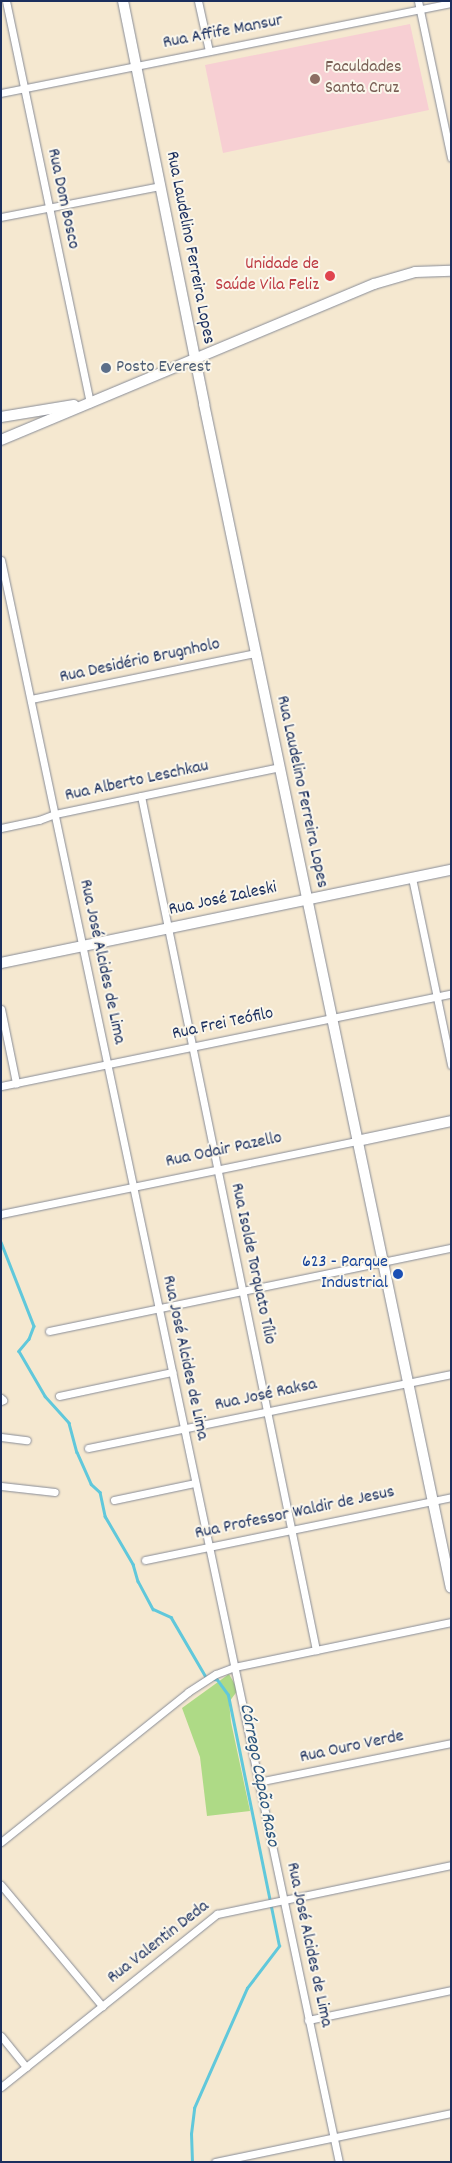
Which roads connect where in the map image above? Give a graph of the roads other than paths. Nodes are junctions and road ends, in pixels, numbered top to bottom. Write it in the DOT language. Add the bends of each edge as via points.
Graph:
graph roads {
  1 [pos="6,1"];
  2 [pos="123,1"];
  3 [pos="198,1"];
  4 [pos="451,3"];
  5 [pos="419,5"];
  6 [pos="208,51"];
  7 [pos="136,66"];
  8 [pos="24,88"];
  9 [pos="1,93"];
  10 [pos="451,158"];
  11 [pos="160,186"];
  12 [pos="49,208"];
  13 [pos="1,217"];
  14 [pos="451,270"];
  15 [pos="195,359"];
  16 [pos="90,403"];
  17 [pos="1,416"];
  18 [pos="1,440"];
  19 [pos="1,560"];
  20 [pos="256,653"];
  21 [pos="31,700"];
  22 [pos="280,767"];
  23 [pos="141,796"];
  24 [pos="55,814"];
  25 [pos="1,828"];
  26 [pos="451,870"];
  27 [pos="412,878"];
  28 [pos="307,900"];
  29 [pos="168,928"];
  30 [pos="82,946"];
  31 [pos="1,963"];
  32 [pos="451,994"];
  33 [pos="437,997"];
  34 [pos="1,1009"];
  35 [pos="332,1018"];
  36 [pos="192,1047"];
  37 [pos="107,1064"];
  38 [pos="451,1065"];
  39 [pos="16,1083"];
  40 [pos="1,1086"];
  41 [pos="451,1121"];
  42 [pos="358,1140"];
  43 [pos="217,1170"];
  44 [pos="133,1187"];
  45 [pos="2,1213"];
  46 [pos="451,1248"];
  47 [pos="383,1262"];
  48 [pos="242,1291"];
  49 [pos="159,1309"];
  50 [pos="49,1332"];
  51 [pos="172,1372"];
  52 [pos="451,1374"];
  53 [pos="408,1382"];
  54 [pos="59,1396"];
  55 [pos="267,1411"];
  56 [pos="184,1428"];
  57 [pos="1,1437"];
  58 [pos="27,1440"];
  59 [pos="88,1448"];
  60 [pos="196,1483"];
  61 [pos="1,1486"];
  62 [pos="55,1492"];
  63 [pos="451,1497"];
  64 [pos="114,1500"];
  65 [pos="432,1501"];
  66 [pos="291,1530"];
  67 [pos="209,1547"];
  68 [pos="145,1560"];
  69 [pos="451,1588"];
  70 [pos="451,1622"];
  71 [pos="316,1650"];
  72 [pos="234,1667"];
  73 [pos="451,1743"];
  74 [pos="258,1782"];
  75 [pos="1,1842"];
  76 [pos="451,1865"];
  77 [pos="1,1885"];
  78 [pos="280,1901"];
  79 [pos="451,1990"];
  80 [pos="102,2006"];
  81 [pos="308,2020"];
  82 [pos="1,2036"];
  83 [pos="26,2067"];
  84 [pos="1,2087"];
  85 [pos="451,2113"];
  86 [pos="334,2137"];
  87 [pos="215,2162"];
  88 [pos="339,2162"];
  1 -- 8 [label="street, Rua Dom Bosco"];
  2 -- 7 [label="street, Rua Laudelino Ferreira Lopes"];
  3 -- 6 [label="street"];
  4 -- 5 [label="street, Rua Affife Mansur"];
  5 -- 6 [label="street, Rua Affife Mansur"];
  5 -- 10 [label="street"];
  6 -- 7 [label="street, Rua Affife Mansur"];
  7 -- 8 [label="street, Rua Affife Mansur"];
  7 -- 11 [label="street, Rua Laudelino Ferreira Lopes"];
  8 -- 9 [label="street, Rua Affife Mansur"];
  8 -- 12 [label="street, Rua Dom Bosco"];
  11 -- 12 [label="street"];
  11 -- 15 [label="street, Rua Laudelino Ferreira Lopes"];
  12 -- 13 [label="street"];
  12 -- 16 [label="street, Rua Dom Bosco"];
  14 -- 15 [label="street" via="426,271 388,279"];
  15 -- 16 [label="street"];
  15 -- 20 [label="street, Rua Laudelino Ferreira Lopes"];
  16 -- 17 [label="street"];
  16 -- 18 [label="street"];
  19 -- 21 [label="street, Rua José Alcides de Lima"];
  20 -- 21 [label="street, Rua Desidério Brugnholo"];
  20 -- 22 [label="street, Rua Laudelino Ferreira Lopes"];
  21 -- 24 [label="street, Rua José Alcides de Lima"];
  22 -- 23 [label="street, Rua Alberto Leschkau"];
  22 -- 28 [label="street, Rua Laudelino Ferreira Lopes"];
  23 -- 24 [label="street, Rua Alberto Leschkau"];
  23 -- 29 [label="street, Rua Isolde Torquato Tílio"];
  24 -- 25 [label="street, Rua Alberto Leschkau"];
  24 -- 30 [label="street, Rua José Alcides de Lima"];
  26 -- 27 [label="street, Rua José Zaleski"];
  27 -- 28 [label="street, Rua José Zaleski"];
  27 -- 33 [label="street"];
  28 -- 29 [label="street, Rua José Zaleski"];
  28 -- 35 [label="street, Rua Laudelino Ferreira Lopes"];
  29 -- 30 [label="street, Rua José Zaleski"];
  29 -- 36 [label="street, Rua Isolde Torquato Tílio"];
  30 -- 31 [label="street, Rua José Zaleski"];
  30 -- 37 [label="street, Rua José Alcides de Lima"];
  32 -- 33 [label="street, Rua Frei Teófilo"];
  33 -- 35 [label="street, Rua Frei Teófilo"];
  33 -- 38 [label="street"];
  34 -- 39 [label="street"];
  35 -- 36 [label="street, Rua Frei Teófilo"];
  35 -- 42 [label="street, Rua Laudelino Ferreira Lopes"];
  36 -- 37 [label="street, Rua Frei Teófilo"];
  36 -- 43 [label="street, Rua Isolde Torquato Tílio"];
  37 -- 39 [label="street, Rua Frei Teófilo"];
  37 -- 44 [label="street, Rua José Alcides de Lima"];
  39 -- 40 [label="street, Rua Frei Teófilo"];
  41 -- 42 [label="street, Rua Odair Pazello"];
  42 -- 43 [label="street, Rua Odair Pazello"];
  42 -- 47 [label="street, Rua Laudelino Ferreira Lopes"];
  43 -- 44 [label="street, Rua Odair Pazello"];
  43 -- 48 [label="street, Rua Isolde Torquato Tílio"];
  44 -- 45 [label="street, Rua Odair Pazello"];
  44 -- 49 [label="street, Rua José Alcides de Lima"];
  46 -- 47 [label="street"];
  47 -- 48 [label="street"];
  47 -- 53 [label="street, Rua Laudelino Ferreira Lopes"];
  48 -- 49 [label="street"];
  48 -- 55 [label="street, Rua Isolde Torquato Tílio"];
  49 -- 50 [label="street"];
  49 -- 51 [label="street, Rua José Alcides de Lima"];
  51 -- 54 [label="street"];
  51 -- 56 [label="street, Rua José Alcides de Lima"];
  52 -- 53 [label="street, Rua José Raksa"];
  53 -- 55 [label="street, Rua José Raksa"];
  53 -- 65 [label="street, Rua Laudelino Ferreira Lopes"];
  55 -- 56 [label="street, Rua José Raksa"];
  55 -- 66 [label="street, Rua Isolde Torquato Tílio"];
  56 -- 59 [label="street, Rua José Raksa"];
  56 -- 60 [label="street, Rua José Alcides de Lima"];
  57 -- 58 [label="street"];
  60 -- 64 [label="street"];
  60 -- 67 [label="street, Rua José Alcides de Lima"];
  61 -- 62 [label="street"];
  63 -- 65 [label="street, Rua Professor Waldir de Jesus"];
  65 -- 66 [label="street, Rua Professor Waldir de Jesus"];
  65 -- 69 [label="street, Rua Laudelino Ferreira Lopes"];
  66 -- 67 [label="street, Rua Professor Waldir de Jesus"];
  66 -- 71 [label="street, Rua Isolde Torquato Tílio"];
  67 -- 68 [label="street, Rua Professor Waldir de Jesus"];
  67 -- 72 [label="street, Rua José Alcides de Lima"];
  70 -- 71 [label="street"];
  71 -- 72 [label="street"];
  72 -- 74 [label="street, Rua José Alcides de Lima"];
  72 -- 75 [label="street" via="199,1684"];
  73 -- 74 [label="street, Rua Ouro Verde"];
  74 -- 78 [label="street, Rua José Alcides de Lima"];
  76 -- 78 [label="street, Rua Valentin Deda"];
  77 -- 80 [label="street"];
  78 -- 80 [label="street, Rua Valentin Deda" via="217,1914"];
  78 -- 81 [label="street, Rua José Alcides de Lima"];
  79 -- 81 [label="street"];
  80 -- 83 [label="street, Rua Valentin Deda"];
  81 -- 86 [label="street, Rua José Alcides de Lima"];
  82 -- 83 [label="street"];
  83 -- 84 [label="street, Rua Valentin Deda"];
  85 -- 86 [label="street"];
  86 -- 87 [label="street"];
  86 -- 88 [label="street, Rua José Alcides de Lima"];
}
